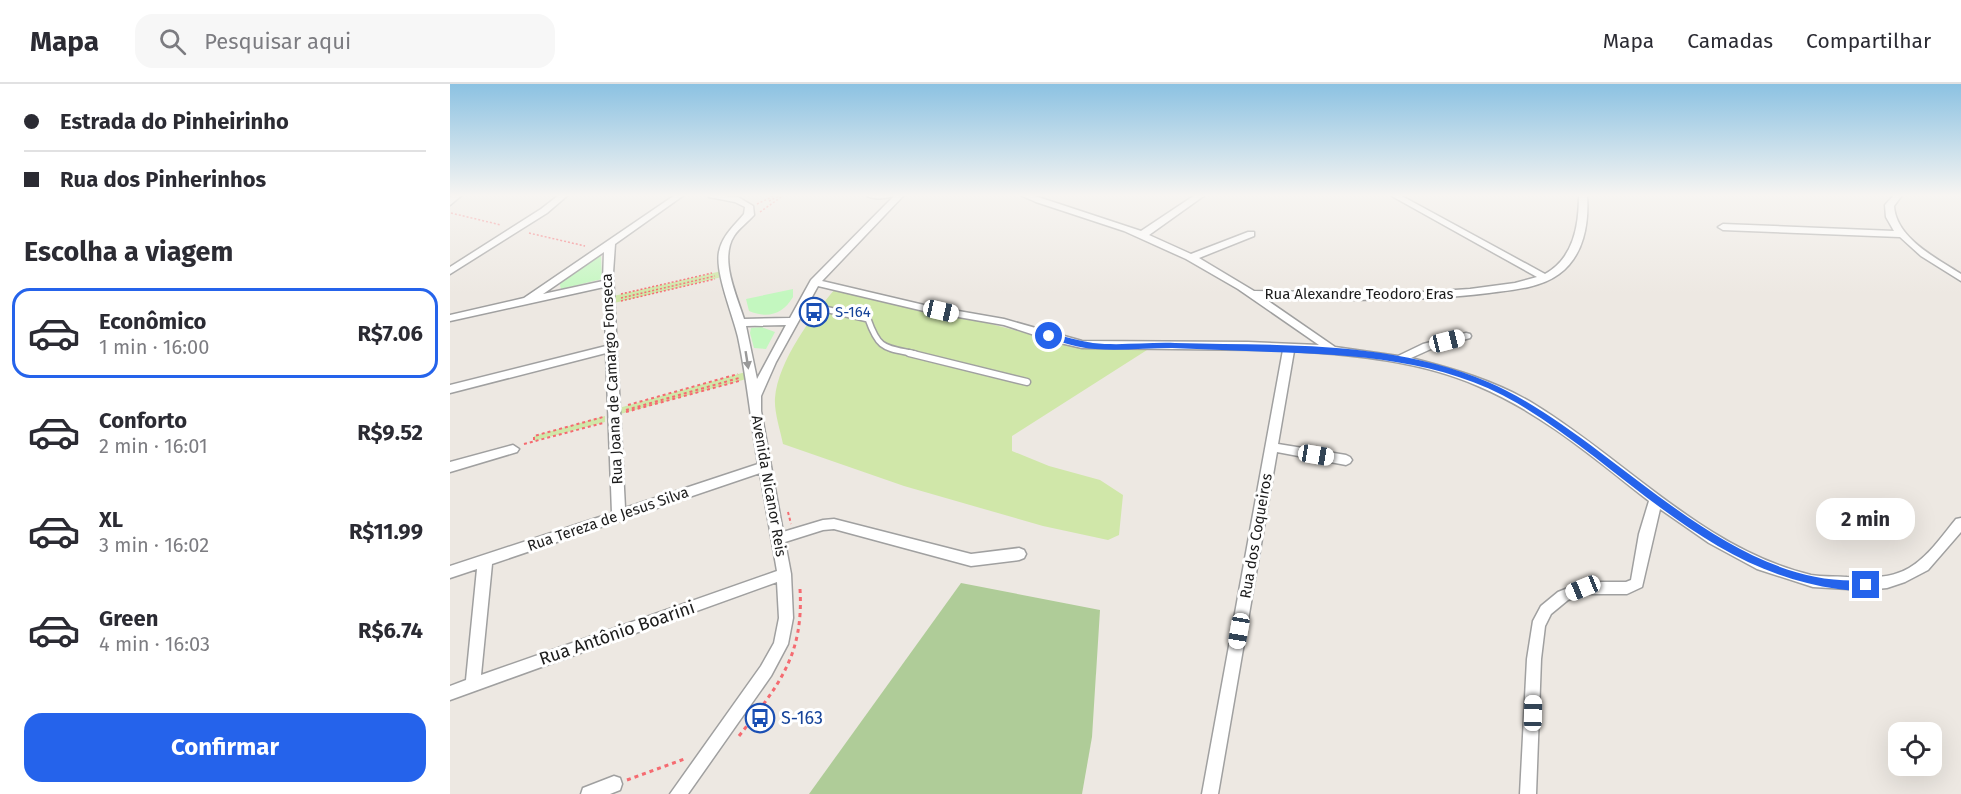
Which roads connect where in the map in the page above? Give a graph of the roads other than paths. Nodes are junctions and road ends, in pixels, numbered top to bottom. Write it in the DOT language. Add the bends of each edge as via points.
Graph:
graph roads {
  1 [pos="517,228"];
  2 [pos="633,228"];
  3 [pos="735,228"];
  4 [pos="868,228"];
  5 [pos="1121,228"];
  6 [pos="1152,228"];
  7 [pos="1454,228"];
  8 [pos="1580,228"];
  9 [pos="1752,228"];
  10 [pos="1897,228"];
  11 [pos="1251,234"];
  12 [pos="1901,234"];
  13 [pos="1142,235"];
  14 [pos="610,244"];
  15 [pos="1190,258"];
  16 [pos="450,271"];
  17 [pos="1545,278"];
  18 [pos="1961,278"];
  19 [pos="815,282"];
  20 [pos="607,283"];
  21 [pos="1253,294"];
  22 [pos="528,300"];
  23 [pos="803,304"];
  24 [pos="450,318"];
  25 [pos="792,321"];
  26 [pos="739,323"];
  27 [pos="1466,336"];
  28 [pos="612,348"];
  29 [pos="1289,348"];
  30 [pos="1335,351"];
  31 [pos="1402,358"];
  32 [pos="1027,382"];
  33 [pos="450,389"];
  34 [pos="755,396"];
  35 [pos="1272,447"];
  36 [pos="513,449"];
  37 [pos="1346,460"];
  38 [pos="450,467"];
  39 [pos="765,467"];
  40 [pos="1656,500"];
  41 [pos="619,514"];
  42 [pos="1961,524"];
  43 [pos="778,539"];
  44 [pos="1019,554"];
  45 [pos="485,561"];
  46 [pos="450,572"];
  47 [pos="784,574"];
  48 [pos="473,684"];
  49 [pos="450,693"];
  50 [pos="614,784"];
  51 [pos="589,794"];
  52 [pos="678,794"];
  53 [pos="1210,794"];
  54 [pos="1528,794"];
  1 -- 16 [label="street"];
  2 -- 14 [label="street"];
  3 -- 26 [label="street" via="724,244 726,273"];
  4 -- 19 [label="street, Avenida Nicanor Reis"];
  5 -- 13 [label="street"];
  6 -- 13 [label="street"];
  7 -- 17 [label="street"];
  8 -- 17 [label="street, Rua Alexandre Teodoro Eras" via="1566,263"];
  9 -- 12 [label="street"];
  10 -- 12 [label="street"];
  11 -- 15 [label="street"];
  12 -- 18 [label="street"];
  13 -- 15 [label="street"];
  14 -- 20 [label="street, Rua Joana de Camargo Fonseca"];
  14 -- 22 [label="street"];
  15 -- 21 [label="street"];
  17 -- 21 [label="street, Rua Alexandre Teodoro Eras" via="1458,294"];
  19 -- 23 [label="street, Avenida Nicanor Reis"];
  19 -- 29 [label="street" via="962,316 1002,321 1081,345"];
  20 -- 22 [label="street"];
  20 -- 28 [label="street, Rua Joana de Camargo Fonseca"];
  21 -- 30 [label="street"];
  22 -- 24 [label="street"];
  23 -- 25 [label="street, Avenida Nicanor Reis"];
  23 -- 32 [label="lane" via="868,319 876,341 886,347"];
  25 -- 26 [label="street"];
  25 -- 34 [label="street, Avenida Nicanor Reis"];
  26 -- 34 [label="street, one-way"];
  27 -- 31 [label="street" via="1427,346"];
  28 -- 33 [label="street"];
  28 -- 41 [label="street, Rua Joana de Camargo Fonseca"];
  29 -- 30 [label="street"];
  29 -- 35 [label="street, Rua dos Coqueiros"];
  30 -- 31 [label="street"];
  31 -- 40 [label="street" via="1482,383 1518,399 1556,423"];
  34 -- 39 [label="street, Avenida Nicanor Reis"];
  35 -- 37 [label="street"];
  35 -- 53 [label="street, Rua dos Coqueiros"];
  36 -- 38 [label="street"];
  39 -- 41 [label="street, Rua Tereza de Jesus Silva"];
  39 -- 43 [label="street, Avenida Nicanor Reis"];
  40 -- 42 [label="street" via="1707,535 1768,567 1805,580 1850,586 1905,577 1922,568"];
  40 -- 54 [label="street" via="1637,583 1626,588 1583,588 1563,596 1546,610 1538,626 1533,658"];
  41 -- 45 [label="street, Rua Tereza de Jesus Silva"];
  43 -- 44 [label="street" via="834,524 971,560"];
  43 -- 47 [label="street, Avenida Nicanor Reis"];
  45 -- 46 [label="street, Rua Tereza de Jesus Silva"];
  45 -- 48 [label="street"];
  47 -- 48 [label="street, Rua Antônio Boarini"];
  47 -- 52 [label="street, Avenida Nicanor Reis" via="786,618 781,644"];
  48 -- 49 [label="street, Rua Antônio Boarini"];
  50 -- 51 [label="street"];
}
